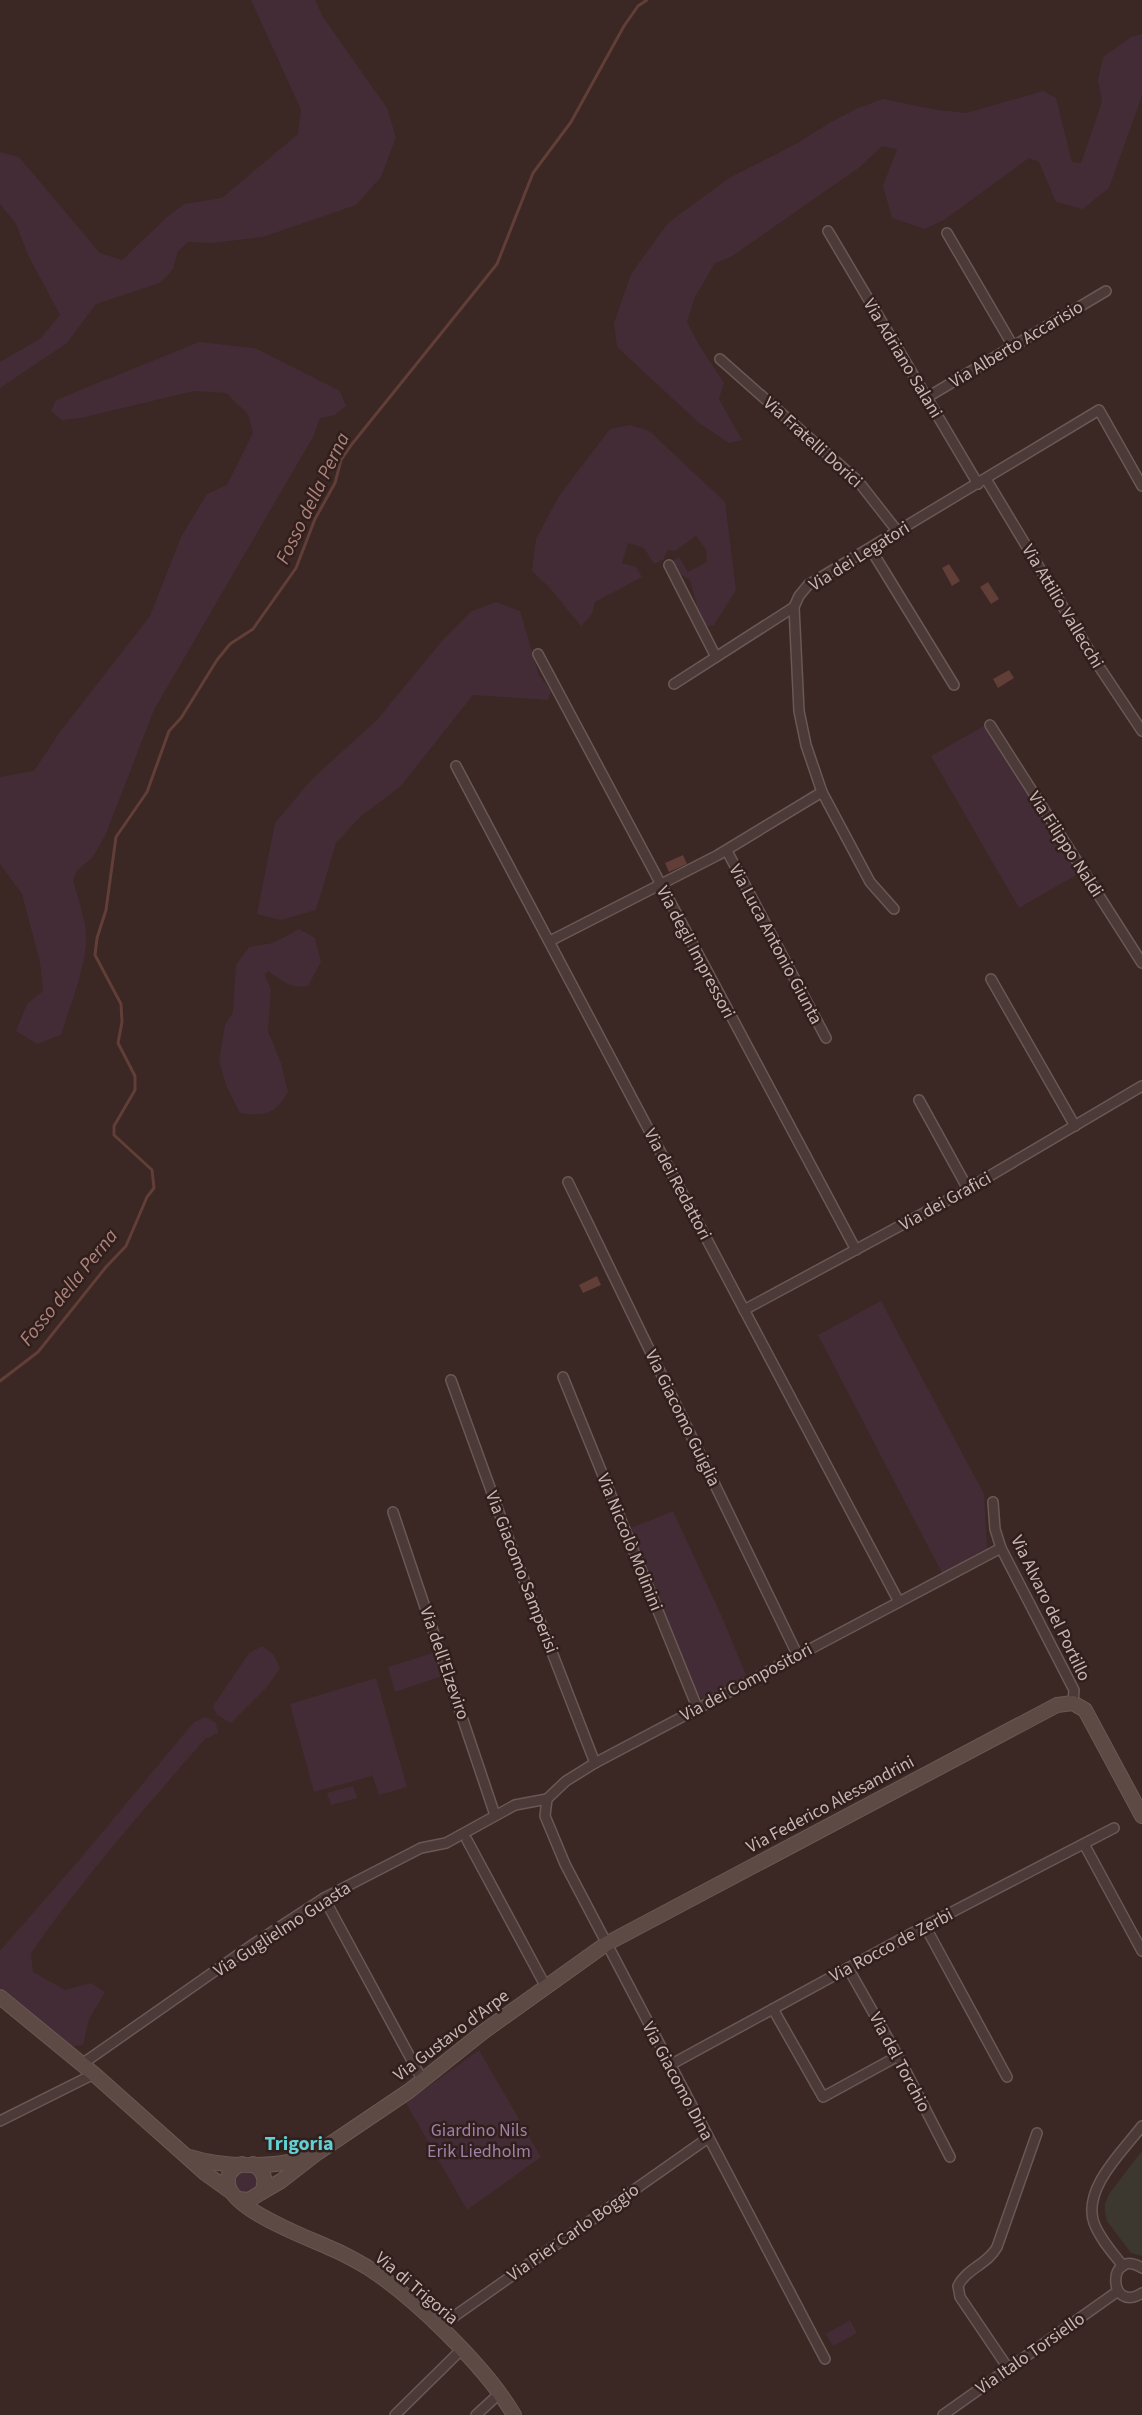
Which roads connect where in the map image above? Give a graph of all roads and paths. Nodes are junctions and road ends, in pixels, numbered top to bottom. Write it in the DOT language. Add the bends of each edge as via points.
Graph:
graph roads {
  1 [pos="828,231"];
  2 [pos="946,233"];
  3 [pos="1106,291"];
  4 [pos="1012,346"];
  5 [pos="720,359"];
  6 [pos="926,398"];
  7 [pos="982,482"];
  8 [pos="1142,486"];
  9 [pos="898,532"];
  10 [pos="870,548"];
  11 [pos="669,565"];
  12 [pos="794,608"];
  13 [pos="538,654"];
  14 [pos="716,657"];
  15 [pos="674,684"];
  16 [pos="954,685"];
  17 [pos="990,725"];
  18 [pos="1142,731"];
  19 [pos="456,766"];
  20 [pos="822,792"];
  21 [pos="727,851"];
  22 [pos="661,885"];
  23 [pos="894,909"];
  24 [pos="550,941"];
  25 [pos="1142,963"];
  26 [pos="991,979"];
  27 [pos="826,1038"];
  28 [pos="1142,1086"];
  29 [pos="919,1100"];
  30 [pos="1075,1126"];
  31 [pos="568,1182"];
  32 [pos="968,1189"];
  33 [pos="856,1250"];
  34 [pos="744,1310"];
  35 [pos="563,1377"];
  36 [pos="451,1380"];
  37 [pos="993,1502"];
  38 [pos="393,1512"];
  39 [pos="1001,1548"];
  40 [pos="899,1602"];
  41 [pos="797,1654"];
  42 [pos="1073,1703"];
  43 [pos="697,1707"];
  44 [pos="595,1762"];
  45 [pos="547,1799"];
  46 [pos="495,1815"];
  47 [pos="1142,1816"];
  48 [pos="1114,1828"];
  49 [pos="468,1840"];
  50 [pos="1084,1844"];
  51 [pos="324,1898"];
  52 [pos="925,1926"];
  53 [pos="606,1944"];
  54 [pos="1142,1951"];
  55 [pos="848,1968"];
  56 [pos="546,1987"];
  57 [pos="0,1997"];
  58 [pos="773,2009"];
  59 [pos="898,2056"];
  60 [pos="82,2064"];
  61 [pos="670,2065"];
  62 [pos="94,2074"];
  63 [pos="1007,2077"];
  64 [pos="423,2081"];
  65 [pos="0,2121"];
  66 [pos="1142,2126"];
  67 [pos="1037,2133"];
  68 [pos="708,2138"];
  69 [pos="317,2153"];
  70 [pos="188,2156"];
  71 [pos="950,2157"];
  72 [pos="247,2164"];
  73 [pos="262,2192"];
  74 [pos="234,2195"];
  75 [pos="271,2222"];
  76 [pos="1123,2266"];
  77 [pos="1142,2268"];
  78 [pos="1118,2291"];
  79 [pos="1142,2293"];
  80 [pos="439,2327"];
  81 [pos="461,2350"];
  82 [pos="825,2359"];
  83 [pos="1008,2368"];
  84 [pos="500,2394"];
  85 [pos="395,2415"];
  86 [pos="476,2415"];
  87 [pos="514,2415"];
  88 [pos="943,2415"];
  1 -- 6 [label="street, Via Adriano Salani"];
  2 -- 4 [label="street"];
  3 -- 4 [label="street, Via Alberto Accarisio"];
  4 -- 6 [label="street, Via Alberto Accarisio"];
  5 -- 9 [label="street, Via Fratelli Dorici" via="858,481"];
  6 -- 7 [label="street, Via Adriano Salani"];
  7 -- 8 [label="street, Via dei Legatori" via="1099,410"];
  7 -- 9 [label="street, Via dei Legatori"];
  7 -- 18 [label="street, Via Attilio Vallecchi"];
  9 -- 10 [label="street, Via dei Legatori"];
  10 -- 12 [label="street, Via dei Legatori" via="808,585"];
  10 -- 16 [label="street"];
  11 -- 14 [label="street"];
  12 -- 14 [label="street"];
  12 -- 20 [label="street, Via dei Legatori" via="799,711"];
  13 -- 22 [label="street, Via degli Impressori"];
  14 -- 15 [label="street"];
  17 -- 25 [label="street, Via Filippo Naldi"];
  19 -- 24 [label="street, Via dei Redattori"];
  20 -- 21 [label="street"];
  20 -- 23 [label="street, Via dei Legatori" via="870,882"];
  21 -- 22 [label="street"];
  21 -- 27 [label="street, Via Luca Antonio Giunta"];
  22 -- 24 [label="street"];
  22 -- 33 [label="street, Via degli Impressori"];
  24 -- 34 [label="street, Via dei Redattori"];
  26 -- 30 [label="street"];
  28 -- 30 [label="street, Via dei Grafici"];
  29 -- 32 [label="street"];
  30 -- 32 [label="street, Via dei Grafici"];
  31 -- 41 [label="street, Via Giacomo Guiglia"];
  32 -- 33 [label="street, Via dei Grafici"];
  33 -- 34 [label="street, Via dei Grafici"];
  34 -- 40 [label="street, Via dei Redattori"];
  35 -- 43 [label="street, Via Niccolò Molinini"];
  36 -- 44 [label="street, Via Giacomo Samperisi"];
  37 -- 39 [label="street, Via Alvaro del Portillo"];
  38 -- 46 [label="street, Via dell'Elzeviro"];
  39 -- 40 [label="street, Via dei Compositori"];
  39 -- 42 [label="street, Via Alvaro del Portillo" via="1074,1689"];
  40 -- 41 [label="street, Via dei Compositori"];
  41 -- 43 [label="street, Via dei Compositori"];
  42 -- 47 [label="street, Via Alvaro del Portillo" via="1085,1710"];
  42 -- 53 [label="street, Via Federico Alessandrini" via="1038,1713"];
  43 -- 44 [label="street, Via dei Compositori"];
  44 -- 45 [label="street, Via dei Compositori"];
  45 -- 46 [label="street" via="524,1802"];
  45 -- 53 [label="street, Via Giacomo Dina" via="545,1816 553,1838"];
  46 -- 51 [label="street, Via Guglielmo Guasta" via="449,1841 421,1848"];
  48 -- 50 [label="street, Via Rocco de Zerbi"];
  49 -- 56 [label="street"];
  50 -- 52 [label="street, Via Rocco de Zerbi"];
  50 -- 54 [label="street"];
  51 -- 60 [label="street, Via Guglielmo Guasta"];
  51 -- 64 [label="street"];
  52 -- 55 [label="street, Via Rocco de Zerbi"];
  52 -- 63 [label="street"];
  53 -- 56 [label="street, Via Gustavo d'Arpe"];
  53 -- 61 [label="street, Via Giacomo Dina"];
  55 -- 58 [label="street, Via Rocco de Zerbi"];
  55 -- 59 [label="street, Via del Torchio"];
  56 -- 64 [label="street, Via Gustavo d'Arpe"];
  57 -- 60 [label="street, Via di Trigoria"];
  58 -- 59 [label="street" via="823,2097"];
  58 -- 61 [label="street, Via Rocco de Zerbi"];
  59 -- 71 [label="street, Via del Torchio"];
  60 -- 62 [label="street, Via di Trigoria"];
  61 -- 68 [label="street, Via Giacomo Dina"];
  62 -- 65 [label="street"];
  62 -- 70 [label="street, Via di Trigoria"];
  64 -- 69 [label="street, Via Gustavo d'Arpe"];
  66 -- 76 [label="street" via="1092,2199 1096,2228"];
  67 -- 83 [label="street" via="998,2247 957,2288"];
  68 -- 80 [label="street, Via Pier Carlo Boggio"];
  68 -- 82 [label="street, Via Giacomo Dina"];
  69 -- 72 [label="street, Via Gustavo d'Arpe" via="289,2162"];
  69 -- 73 [label="street, Via Gustavo d'Arpe"];
  70 -- 72 [label="street, Via di Trigoria" via="214,2163"];
  70 -- 74 [label="street, Via di Trigoria"];
  72 -- 73 [label="street" via="263,2173"];
  72 -- 74 [label="street" via="236,2166 229,2175"];
  73 -- 74 [label="street" via="249,2200"];
  73 -- 75 [label="street"];
  74 -- 75 [label="street, Via di Trigoria"];
  75 -- 80 [label="street, Via di Trigoria" via="368,2268"];
  76 -- 77 [label="street" via="1133,2264"];
  76 -- 78 [label="street" via="1116,2275"];
  78 -- 79 [label="street" via="1131,2297"];
  78 -- 83 [label="street, Via Italo Torsiello"];
  80 -- 81 [label="street, Via di Trigoria"];
  81 -- 84 [label="street, Via di Trigoria"];
  81 -- 85 [label="street"];
  83 -- 88 [label="street, Via Italo Torsiello"];
  84 -- 86 [label="street"];
  84 -- 87 [label="street, Via di Trigoria"];
}
